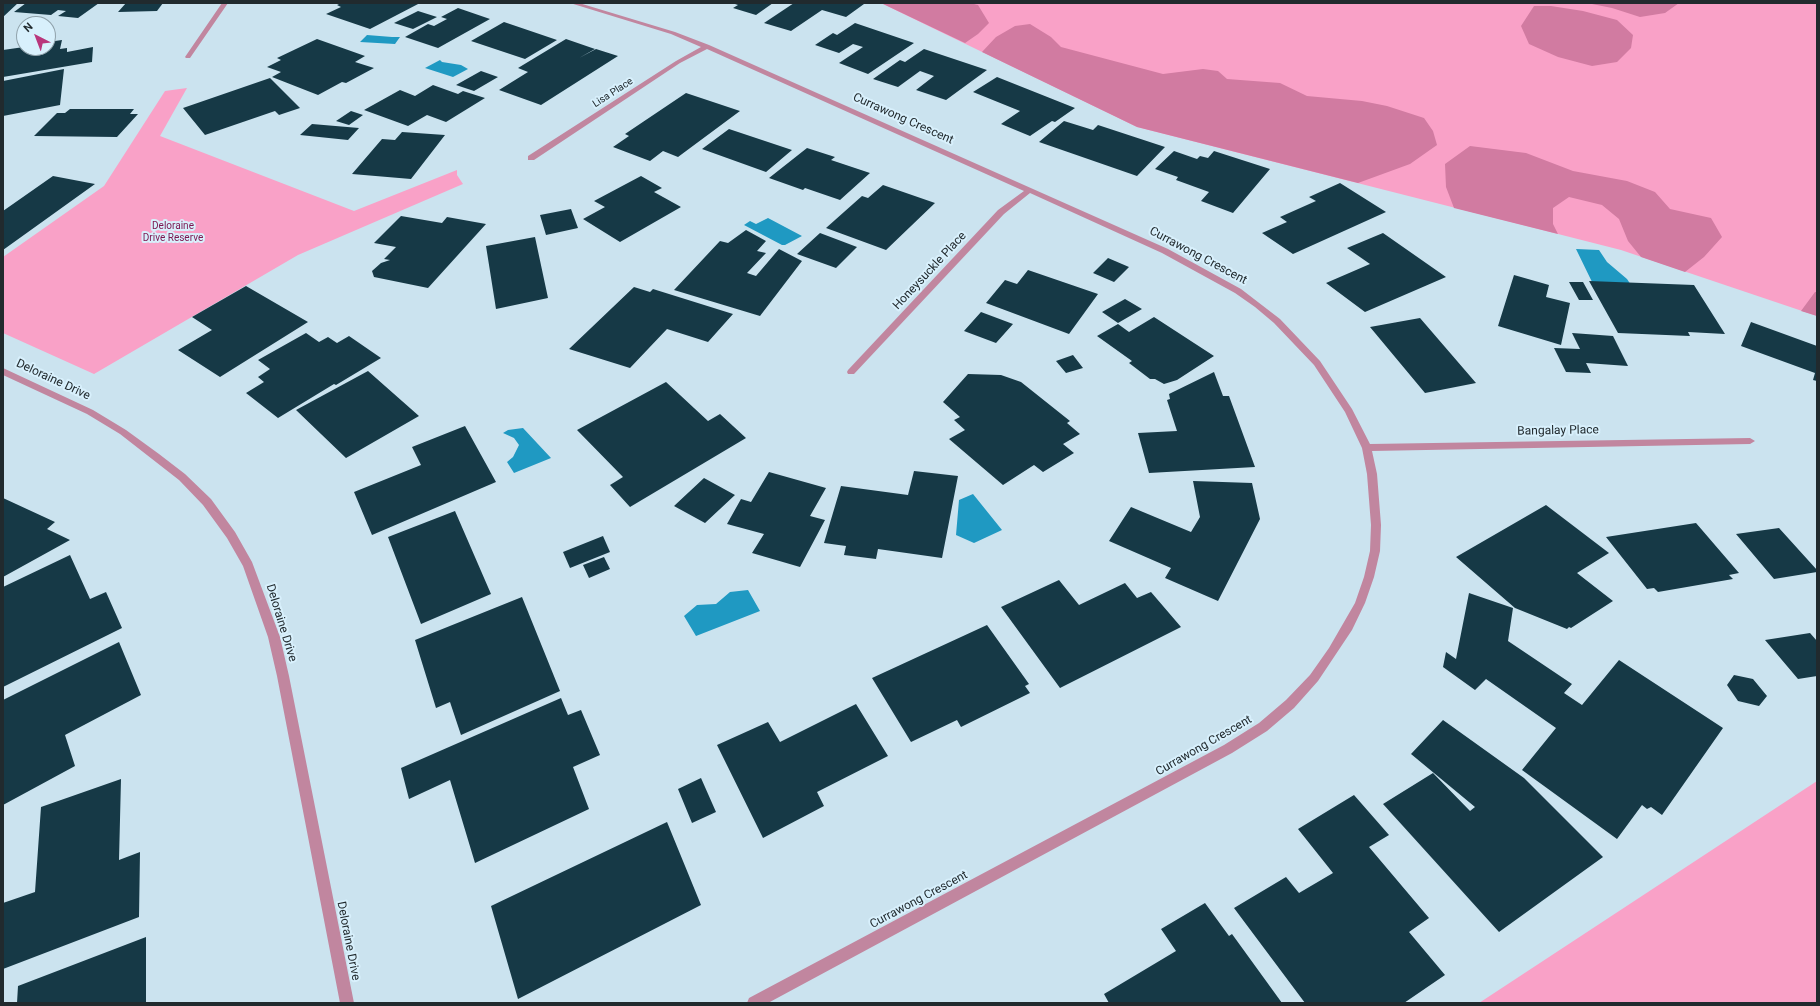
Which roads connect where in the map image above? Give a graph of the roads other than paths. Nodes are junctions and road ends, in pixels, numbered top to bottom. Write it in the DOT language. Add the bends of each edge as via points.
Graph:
graph roads {
  1 [pos="225,3"];
  2 [pos="573,3"];
  3 [pos="706,46"];
  4 [pos="188,57"];
  5 [pos="531,158"];
  6 [pos="1030,190"];
  7 [pos="3,371"];
  8 [pos="851,372"];
  9 [pos="1750,441"];
  10 [pos="1367,448"];
  11 [pos="347,1003"];
  12 [pos="754,1003"];
  1 -- 4 [label="street"];
  2 -- 3 [label="street, Currawong Crescent" via="673,33"];
  3 -- 5 [label="street, Lisa Place"];
  3 -- 6 [label="street, Currawong Crescent"];
  6 -- 8 [label="street, Honeysuckle Place" via="1002,212"];
  6 -- 10 [label="street, Currawong Crescent" via="1190,264 1258,305 1317,363 1349,411"];
  7 -- 11 [label="street, Deloraine Drive" via="90,412 156,456 207,502 231,535 248,565 274,636 284,676"];
  9 -- 10 [label="street, Bangalay Place"];
  10 -- 12 [label="street, Currawong Crescent" via="1376,525 1370,577 1348,627 1314,678 1290,704 1263,727 1228,749"];
}
